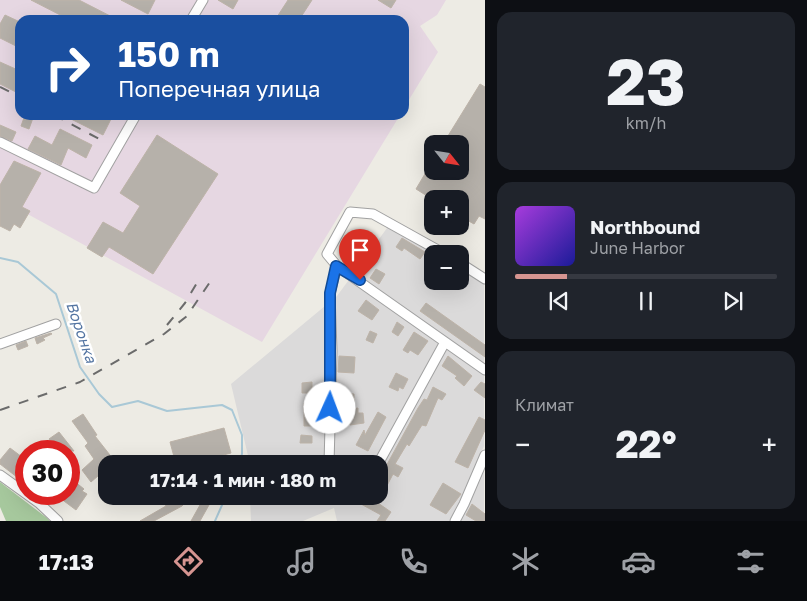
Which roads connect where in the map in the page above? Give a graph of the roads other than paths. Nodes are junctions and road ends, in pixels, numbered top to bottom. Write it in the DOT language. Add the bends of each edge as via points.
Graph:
graph roads {
  1 [pos="203,0"];
  2 [pos="195,15"];
  3 [pos="133,120"];
  4 [pos="0,142"];
  5 [pos="429,245"];
  6 [pos="336,266"];
  7 [pos="469,269"];
  8 [pos="484,279"];
  9 [pos="56,324"];
  10 [pos="445,342"];
  11 [pos="0,344"];
  12 [pos="484,370"];
  13 [pos="329,455"];
  14 [pos="383,455"];
  15 [pos="484,455"];
  16 [pos="0,475"];
  17 [pos="58,521"];
  18 [pos="455,521"];
  1 -- 2 [label="street"];
  3 -- 4 [label="street" via="94,188"];
  5 -- 6 [label="street" via="373,214 350,212 327,254"];
  6 -- 10 [label="street"];
  6 -- 13 [label="street" via="330,293"];
  7 -- 8 [label="street"];
  9 -- 11 [label="street"];
  10 -- 12 [label="street"];
  10 -- 14 [label="street"];
  15 -- 18 [label="street"];
  16 -- 17 [label="street"];
}
